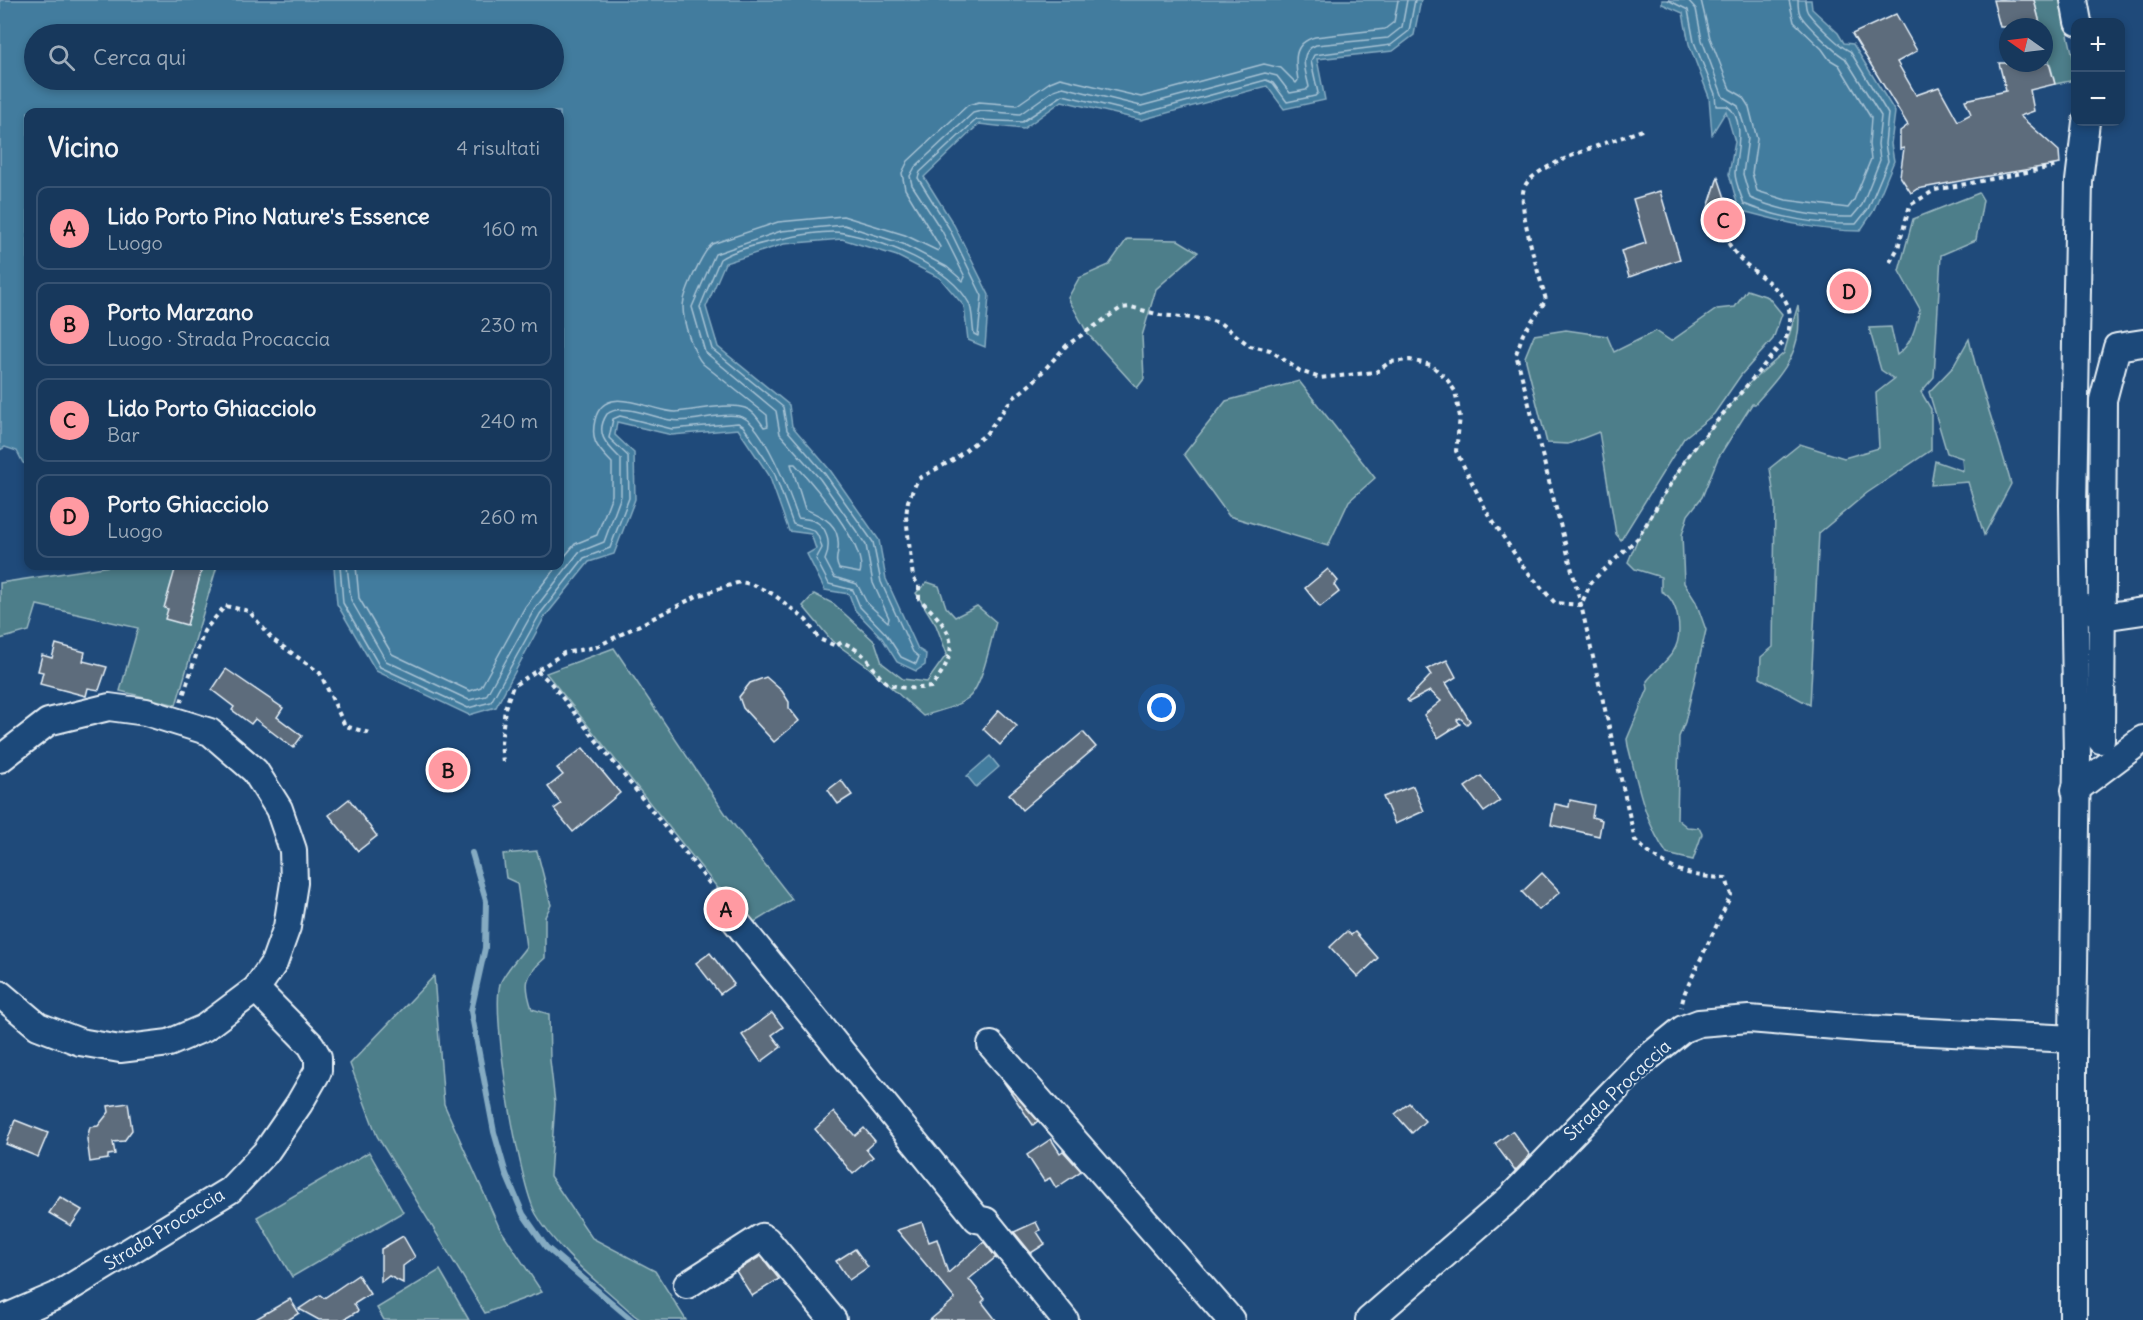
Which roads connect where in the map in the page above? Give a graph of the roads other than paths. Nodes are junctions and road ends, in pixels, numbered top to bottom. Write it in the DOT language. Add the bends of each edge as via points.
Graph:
graph roads {
  1 [pos="2073,0"];
  2 [pos="2077,18"];
  3 [pos="2086,126"];
  4 [pos="2143,343"];
  5 [pos="2074,597"];
  6 [pos="2143,611"];
  7 [pos="2102,617"];
  8 [pos="2143,734"];
  9 [pos="2143,739"];
  10 [pos="2102,740"];
  11 [pos="2077,757"];
  12 [pos="0,759"];
  13 [pos="2075,790"];
  14 [pos="720,903"];
  15 [pos="256,989"];
  16 [pos="0,994"];
  17 [pos="2073,1039"];
  18 [pos="991,1045"];
  19 [pos="687,1285"];
  20 [pos="0,1320"];
  21 [pos="833,1320"];
  22 [pos="1065,1320"];
  23 [pos="1232,1320"];
  24 [pos="1369,1320"];
  25 [pos="2073,1320"];
  1 -- 2 [label="street"];
  3 -- 5 [label="street" via="2079,181"];
  4 -- 7 [label="street" via="2117,347 2103,400"];
  5 -- 7 [label="street"];
  5 -- 11 [label="street"];
  6 -- 7 [label="street"];
  7 -- 10 [label="street"];
  8 -- 10 [label="street"];
  9 -- 13 [label="street"];
  10 -- 11 [label="street"];
  11 -- 13 [label="street"];
  12 -- 15 [label="street" via="48,723 98,709 119,708 210,732 255,771 279,809 293,850 294,883 274,963"];
  13 -- 17 [label="street"];
  14 -- 22 [label="street" via="977,1220 986,1221"];
  15 -- 16 [label="street" via="204,1028 169,1043 120,1049 80,1041 38,1026"];
  15 -- 20 [label="street, Strada Procaccia" via="318,1057 318,1071 266,1152 230,1190 56,1296"];
  17 -- 24 [label="street, Strada Procaccia" via="1749,1019 1699,1023 1683,1029 1640,1064 1511,1197"];
  17 -- 25 [label="street"];
  18 -- 23 [label="street"];
  19 -- 21 [label="street" via="762,1237"];
}
